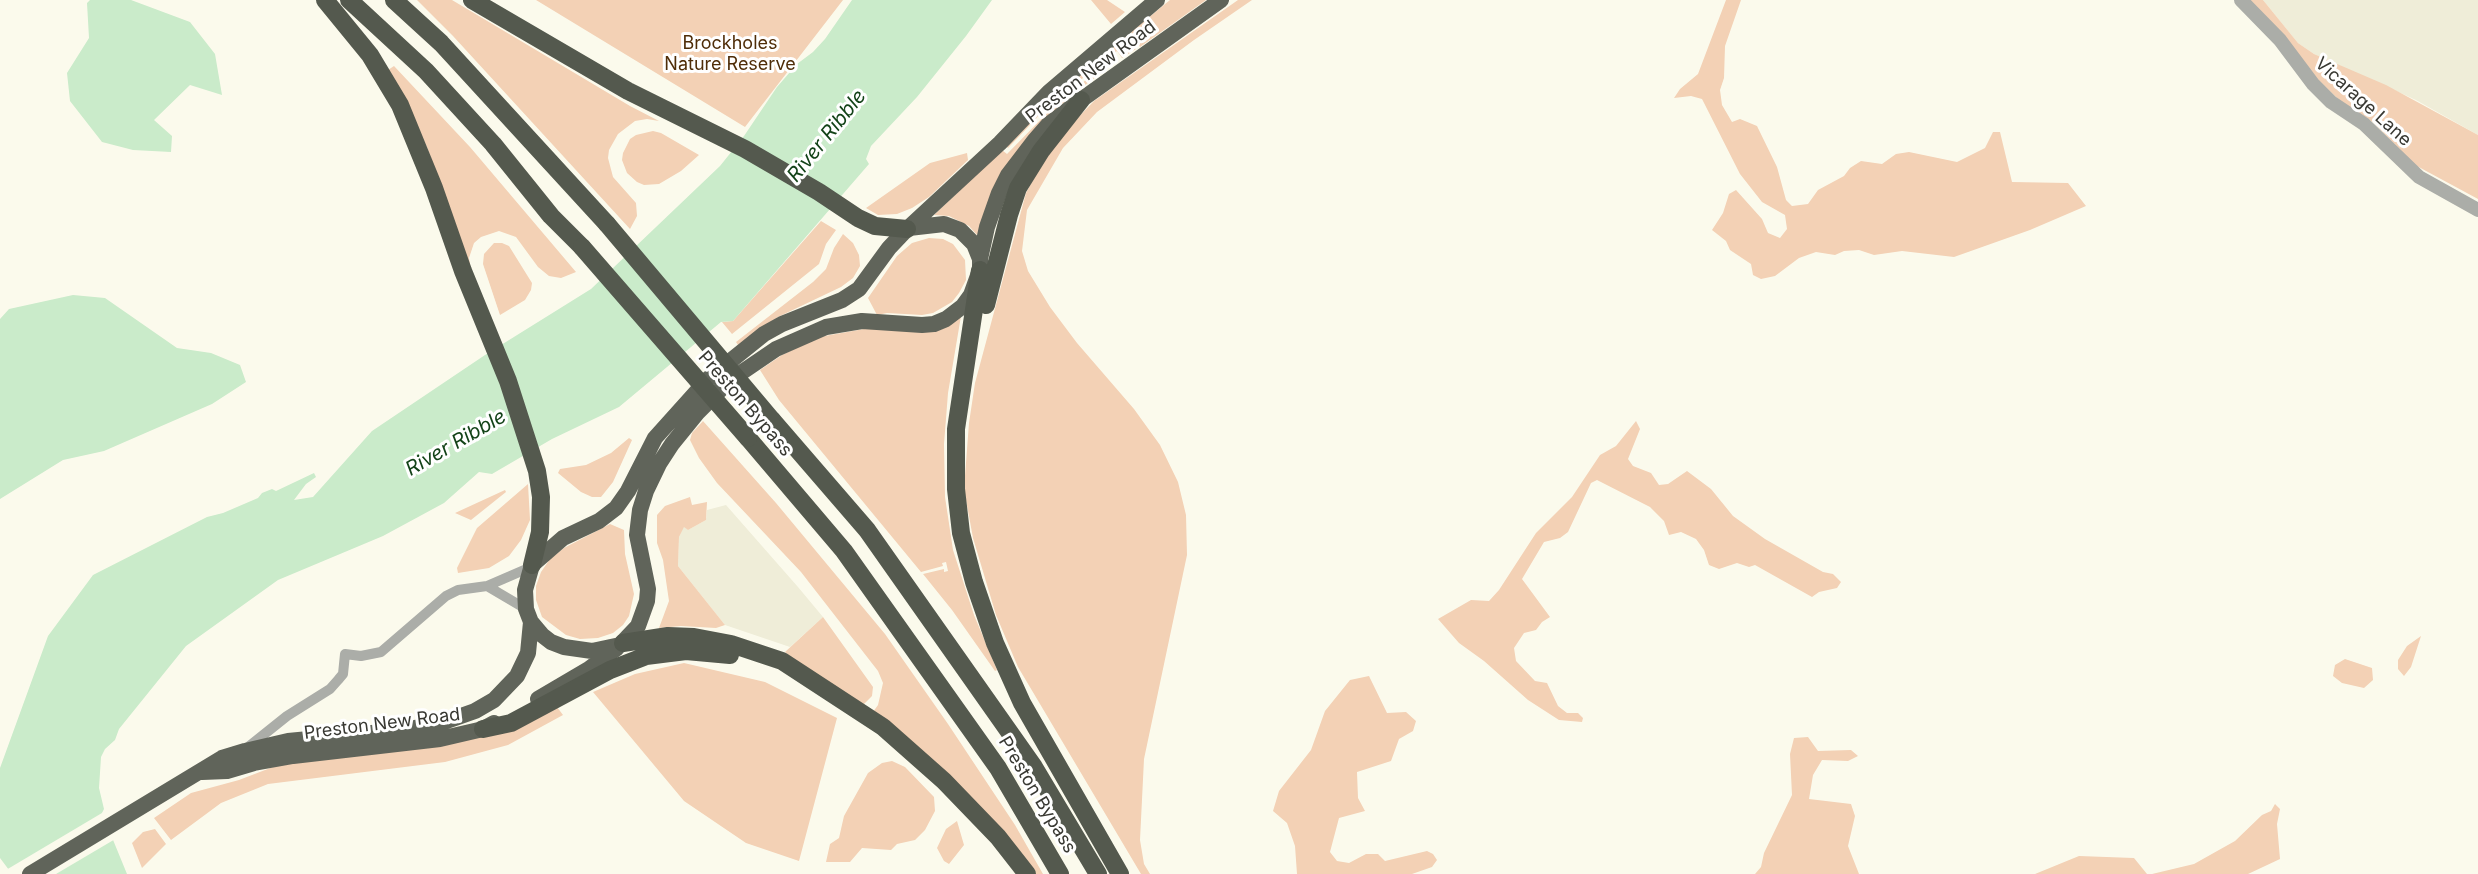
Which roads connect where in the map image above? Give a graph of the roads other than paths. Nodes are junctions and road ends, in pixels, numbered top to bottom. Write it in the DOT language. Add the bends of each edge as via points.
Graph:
graph roads {
  1 [pos="325,0"];
  2 [pos="349,0"];
  3 [pos="394,0"];
  4 [pos="472,0"];
  5 [pos="1156,0"];
  6 [pos="1221,0"];
  7 [pos="2241,0"];
  8 [pos="1081,100"];
  9 [pos="2478,210"];
  10 [pos="908,228"];
  11 [pos="980,265"];
  12 [pos="960,391"];
  13 [pos="531,566"];
  14 [pos="487,586"];
  15 [pos="529,615"];
  16 [pos="621,644"];
  17 [pos="818,683"];
  18 [pos="483,729"];
  19 [pos="245,751"];
  20 [pos="199,773"];
  21 [pos="30,874"];
  22 [pos="1027,874"];
  23 [pos="1060,874"];
  24 [pos="1098,874"];
  25 [pos="1120,874"];
  1 -- 13 [label="highway" via="370,55 400,105 523,425 541,497 540,532"];
  2 -- 23 [label="highway, Preston Bypass, bridge" via="426,71 493,144 551,216 844,551 999,768"];
  3 -- 24 [label="highway, Preston Bypass, bridge" via="441,43 607,224 867,530 1034,766"];
  4 -- 10 [label="highway" via="628,91 819,192 858,218 875,226"];
  5 -- 10 [label="highway, Preston New Road" via="1049,92"];
  6 -- 8 [label="highway, Preston New Road"];
  7 -- 9 [label="street, Vicarage Lane" via="2331,102 2364,124 2420,177"];
  8 -- 11 [label="highway, Preston New Road" via="1048,125 1008,175 993,209"];
  8 -- 12 [label="highway" via="1018,188"];
  10 -- 11 [label="highway" via="935,223 953,226 968,237"];
  10 -- 13 [label="highway, Preston New Road" via="852,295 764,334 708,379 655,438 616,507 599,521 563,538"];
  11 -- 12 [label="highway"];
  11 -- 16 [label="highway, Preston New Road" via="974,289 963,306 946,319 922,325 852,322 810,332 760,359 714,394 672,444 646,491 637,535 647,601 638,626"];
  12 -- 25 [label="highway" via="956,489 961,532 974,582 1022,703"];
  13 -- 14 [label="street, Preston New Road"];
  13 -- 15 [label="highway, Preston New Road" via="525,590"];
  14 -- 15 [label="street"];
  14 -- 19 [label="street, Preston New Road" via="446,596 381,652 345,654 343,674 330,689 287,716"];
  15 -- 16 [label="highway" via="542,635 564,647 592,651"];
  15 -- 19 [label="highway, Preston New Road" via="528,653 517,676 494,700 475,711 423,727 288,741"];
  16 -- 17 [label="highway" via="668,636 711,639 782,661"];
  16 -- 18 [label="highway, Preston New Road" via="589,669"];
  17 -- 18 [label="highway" via="719,653 667,652 628,662 516,720"];
  17 -- 22 [label="highway" via="883,727 944,781 998,837"];
  18 -- 20 [label="highway, Preston New Road" via="440,740 293,756 227,771"];
  19 -- 20 [label="highway, Preston New Road" via="222,758"];
  20 -- 21 [label="highway, Preston New Road"];
}
